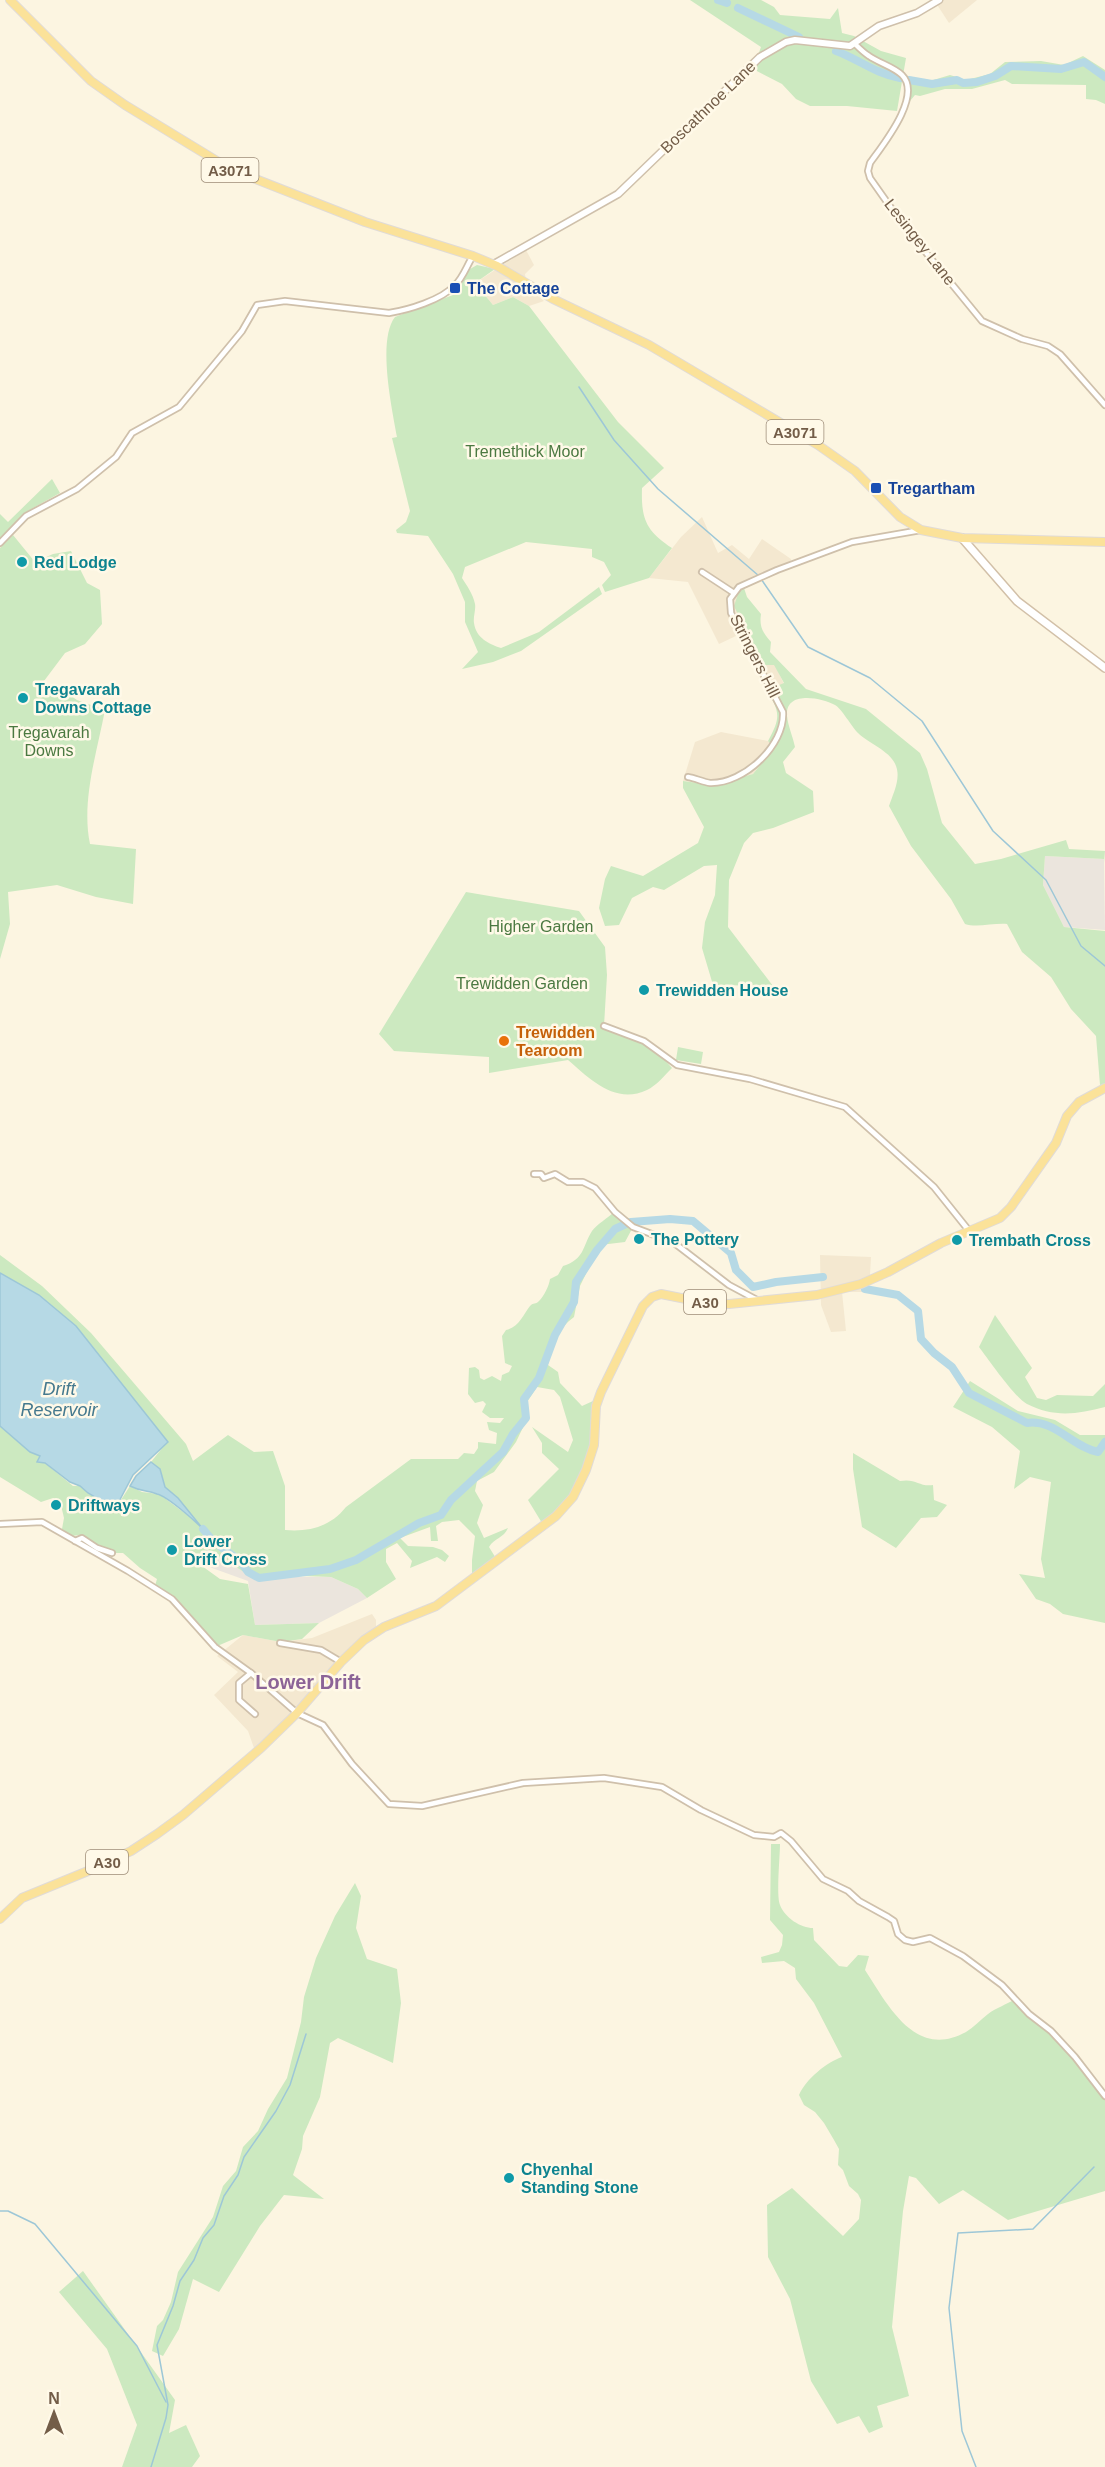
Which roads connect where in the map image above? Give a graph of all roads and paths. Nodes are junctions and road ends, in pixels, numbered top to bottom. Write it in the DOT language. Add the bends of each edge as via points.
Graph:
graph roads {
  1 [pos="10,0"];
  2 [pos="939,0"];
  3 [pos="855,44"];
  4 [pos="473,256"];
  5 [pos="494,264"];
  6 [pos="1105,405"];
  7 [pos="921,530"];
  8 [pos="962,538"];
  9 [pos="1105,542"];
  10 [pos="0,543"];
  11 [pos="702,572"];
  12 [pos="734,593"];
  13 [pos="1105,669"];
  14 [pos="687,777"];
  15 [pos="604,1026"];
  16 [pos="1105,1088"];
  17 [pos="534,1174"];
  18 [pos="970,1232"];
  19 [pos="757,1300"];
  20 [pos="0,1524"];
  21 [pos="75,1541"];
  22 [pos="112,1552"];
  23 [pos="280,1643"];
  24 [pos="341,1662"];
  25 [pos="251,1673"];
  26 [pos="297,1713"];
  27 [pos="255,1714"];
  28 [pos="0,1919"];
  29 [pos="1105,2096"];
  1 -- 4 [label="main road, A3071" via="91,81 230,169 365,222"];
  2 -- 3 [label="street" via="917,13 879,26"];
  3 -- 5 [label="street, Boscathnoe Lane" via="839,46 795,40 760,57 618,194"];
  3 -- 6 [label="street, Lesingey Lane" via="868,56 903,75 907,85 904,109 868,171 901,222 982,321 1060,354"];
  4 -- 5 [label="main road, A3071"];
  4 -- 10 [label="street" via="456,285 406,310 389,313 285,301 257,305 242,331 179,407 132,433 116,457 77,489 26,516"];
  5 -- 7 [label="main road, A3071" via="553,299 658,351 818,445 855,471 900,517"];
  7 -- 8 [label="main road, A3071"];
  7 -- 12 [label="street, Stringers Hill" via="852,542 763,576"];
  8 -- 9 [label="main road, A3071"];
  8 -- 13 [label="main road" via="1017,601"];
  11 -- 12 [label="street"];
  12 -- 14 [label="street, Stringers Hill" via="730,613 783,712 784,724 755,766 744,774 710,783"];
  15 -- 18 [label="street" via="644,1041 677,1065 750,1079 845,1107 934,1187"];
  16 -- 18 [label="main road, A30" via="1079,1102 1067,1116 1056,1143 1011,1207 1000,1218"];
  17 -- 19 [label="street" via="544,1178 555,1174 568,1182 583,1182 595,1188 633,1227 673,1242 729,1286"];
  18 -- 19 [label="main road, A30" via="861,1284 817,1295"];
  19 -- 24 [label="main road, A30" via="729,1304 661,1294 652,1297 643,1306 601,1392 596,1406 594,1445 573,1497 556,1516 451,1595 384,1627"];
  20 -- 21 [label="street" via="42,1522"];
  21 -- 22 [label="street" via="82,1538"];
  21 -- 25 [label="street" via="172,1599 215,1647"];
  23 -- 24 [label="street" via="321,1650"];
  24 -- 26 [label="main road, A30"];
  25 -- 26 [label="street"];
  25 -- 27 [label="street" via="239,1683 239,1700"];
  26 -- 28 [label="main road, A30" via="157,1834 131,1851 22,1898"];
  26 -- 29 [label="street" via="323,1725 352,1764 393,1806 422,1806 523,1783 604,1778 662,1787 754,1835 774,1837 781,1833 823,1879 894,1921 898,1934 905,1940 930,1938 1002,1985 1051,2031"];
}
